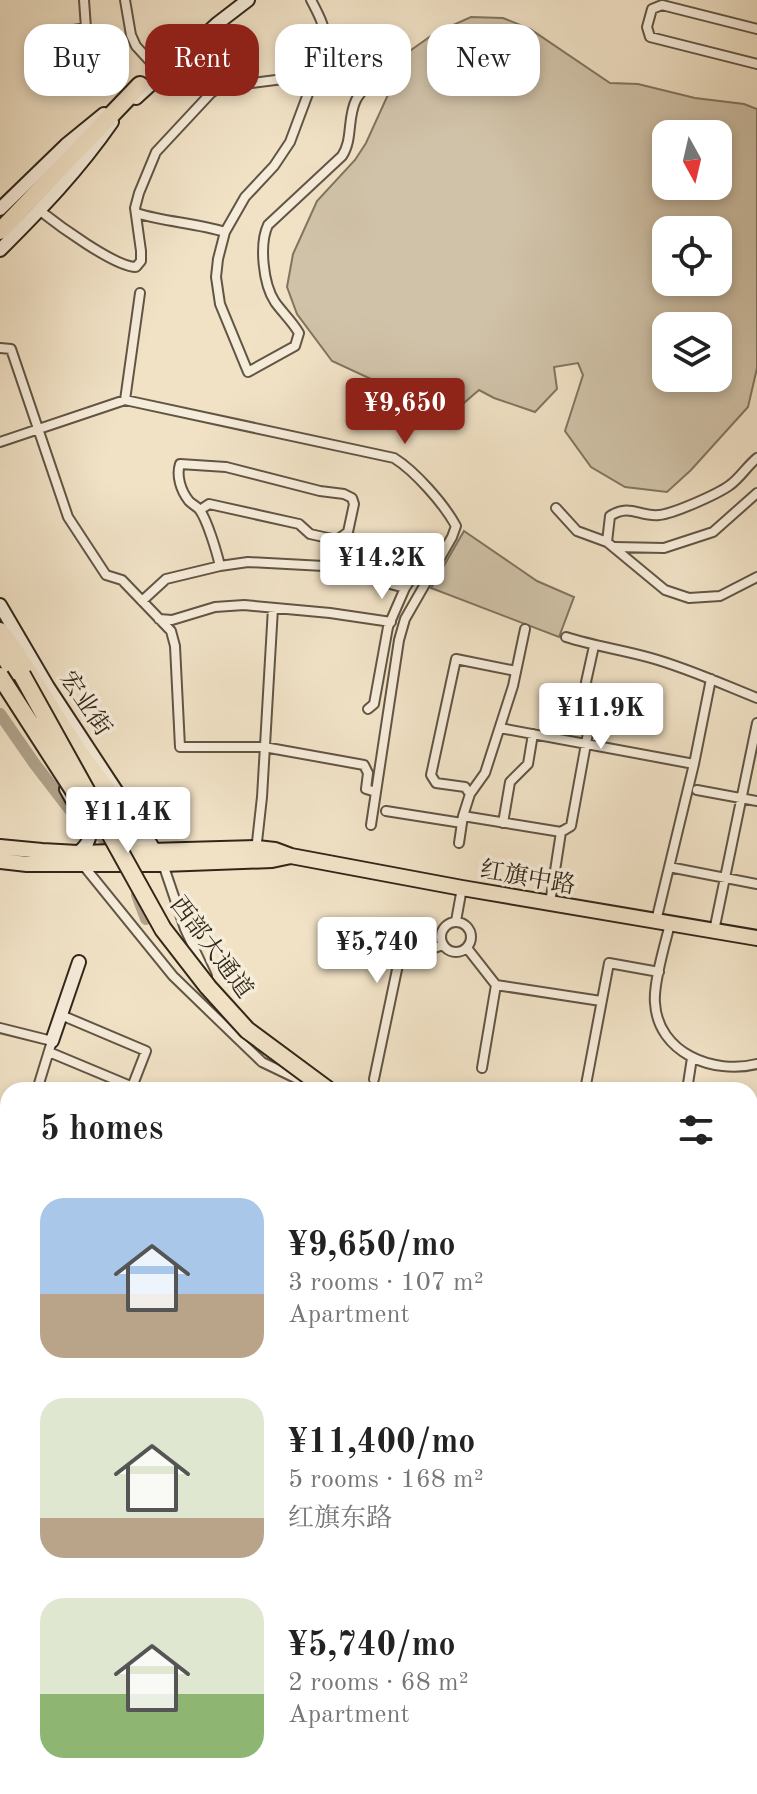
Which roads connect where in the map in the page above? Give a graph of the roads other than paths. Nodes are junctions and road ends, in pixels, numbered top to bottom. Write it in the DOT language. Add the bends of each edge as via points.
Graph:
graph roads {
  1 [pos="84,0"];
  2 [pos="125,0"];
  3 [pos="235,0"];
  4 [pos="248,0"];
  5 [pos="311,0"];
  6 [pos="662,3"];
  7 [pos="86,24"];
  8 [pos="205,24"];
  9 [pos="322,24"];
  10 [pos="757,29"];
  11 [pos="145,56"];
  12 [pos="757,64"];
  13 [pos="275,78"];
  14 [pos="145,80"];
  15 [pos="140,85"];
  16 [pos="307,96"];
  17 [pos="359,96"];
  18 [pos="120,112"];
  19 [pos="73,153"];
  20 [pos="39,210"];
  21 [pos="8,212"];
  22 [pos="136,213"];
  23 [pos="0,230"];
  24 [pos="225,232"];
  25 [pos="0,250"];
  26 [pos="140,293"];
  27 [pos="0,348"];
  28 [pos="125,400"];
  29 [pos="39,429"];
  30 [pos="0,442"];
  31 [pos="757,458"];
  32 [pos="757,493"];
  33 [pos="556,508"];
  34 [pos="200,510"];
  35 [pos="611,544"];
  36 [pos="441,556"];
  37 [pos="220,566"];
  38 [pos="757,577"];
  39 [pos="405,588"];
  40 [pos="142,601"];
  41 [pos="0,605"];
  42 [pos="273,608"];
  43 [pos="159,619"];
  44 [pos="391,622"];
  45 [pos="525,629"];
  46 [pos="0,633"];
  47 [pos="566,637"];
  48 [pos="594,646"];
  49 [pos="0,649"];
  50 [pos="0,666"];
  51 [pos="516,671"];
  52 [pos="0,676"];
  53 [pos="711,679"];
  54 [pos="757,698"];
  55 [pos="368,709"];
  56 [pos="757,723"];
  57 [pos="500,728"];
  58 [pos="533,734"];
  59 [pos="586,744"];
  60 [pos="264,747"];
  61 [pos="694,764"];
  62 [pos="70,790"];
  63 [pos="697,790"];
  64 [pos="376,792"];
  65 [pos="470,794"];
  66 [pos="742,798"];
  67 [pos="757,801"];
  68 [pos="386,811"];
  69 [pos="462,820"];
  70 [pos="503,823"];
  71 [pos="371,825"];
  72 [pos="140,827"];
  73 [pos="561,832"];
  74 [pos="459,843"];
  75 [pos="0,847"];
  76 [pos="256,854"];
  77 [pos="153,857"];
  78 [pos="0,861"];
  79 [pos="83,861"];
  80 [pos="669,867"];
  81 [pos="726,878"];
  82 [pos="757,884"];
  83 [pos="462,888"];
  84 [pos="550,903"];
  85 [pos="456,921"];
  86 [pos="663,923"];
  87 [pos="714,931"];
  88 [pos="757,938"];
  89 [pos="443,945"];
  90 [pos="467,948"];
  91 [pos="79,962"];
  92 [pos="659,972"];
  93 [pos="496,985"];
  94 [pos="601,1001"];
  95 [pos="61,1015"];
  96 [pos="0,1028"];
  97 [pos="237,1038"];
  98 [pos="50,1047"];
  99 [pos="692,1058"];
  100 [pos="757,1064"];
  101 [pos="482,1068"];
  102 [pos="374,1079"];
  103 [pos="39,1082"];
  104 [pos="123,1082"];
  105 [pos="138,1082"];
  106 [pos="301,1082"];
  107 [pos="306,1082"];
  108 [pos="317,1082"];
  109 [pos="586,1082"];
  110 [pos="688,1082"];
  1 -- 7 [label="street"];
  2 -- 11 [label="street" via="131,35"];
  3 -- 8 [label="main road"];
  4 -- 18 [label="main road"];
  5 -- 9 [label="street"];
  6 -- 10 [label="street"];
  6 -- 12 [label="street" via="648,19 650,37"];
  13 -- 22 [label="street" via="211,93 156,152"];
  14 -- 15 [label="main road"];
  15 -- 19 [label="highway"];
  15 -- 21 [label="main road" via="66,145"];
  16 -- 24 [label="street" via="284,154 245,197"];
  17 -- 24 [label="street" via="342,156 268,225 264,235 271,294 299,333 295,346 252,372 220,304 216,277"];
  18 -- 19 [label="highway"];
  18 -- 20 [label="main road" via="85,161"];
  19 -- 21 [label="highway"];
  20 -- 22 [label="street" via="127,267 141,261"];
  20 -- 25 [label="main road"];
  21 -- 23 [label="highway"];
  22 -- 24 [label="street"];
  26 -- 28 [label="street"];
  27 -- 29 [label="street" via="11,349"];
  28 -- 29 [label="street"];
  28 -- 36 [label="street" via="394,458 456,526"];
  29 -- 30 [label="street"];
  29 -- 40 [label="street" via="68,517 106,575 122,580"];
  31 -- 35 [label="street" via="732,484 708,498 660,515 618,511 610,516"];
  32 -- 35 [label="street" via="713,532 664,548"];
  33 -- 35 [label="street" via="577,531"];
  34 -- 34 [label="street" via="182,492 180,464 226,467 344,494 354,504 348,532 337,540 310,534 299,524 209,504"];
  34 -- 37 [label="street"];
  35 -- 38 [label="street" via="665,590 689,598 720,596"];
  36 -- 39 [label="street" via="428,553"];
  36 -- 64 [label="street" via="402,629"];
  37 -- 39 [label="street" via="324,566"];
  37 -- 40 [label="street" via="166,579"];
  39 -- 44 [label="street"];
  40 -- 43 [label="street"];
  41 -- 72 [label="main road, 宏业街"];
  42 -- 43 [label="street" via="215,607"];
  42 -- 44 [label="street"];
  42 -- 60 [label="street"];
  43 -- 60 [label="street" via="171,631 175,646 180,747"];
  44 -- 55 [label="street" via="374,704"];
  45 -- 51 [label="street"];
  46 -- 72 [label="highway" via="95,774"];
  46 -- 108 [label="highway, 西部大通道, bridge" via="163,929 247,1030"];
  47 -- 48 [label="street"];
  48 -- 53 [label="street"];
  48 -- 59 [label="street" via="586,682 592,711"];
  49 -- 107 [label="highway, 西部大通道, bridge" via="158,932 242,1034"];
  50 -- 62 [label="main road" via="38,745"];
  51 -- 57 [label="street"];
  51 -- 65 [label="street" via="456,659 431,775 436,783 465,787"];
  52 -- 62 [label="highway, bridge"];
  53 -- 54 [label="street"];
  53 -- 61 [label="street"];
  56 -- 66 [label="street"];
  57 -- 58 [label="street"];
  57 -- 65 [label="street" via="485,773"];
  58 -- 59 [label="street"];
  58 -- 70 [label="street" via="528,764 510,782"];
  59 -- 61 [label="street"];
  59 -- 73 [label="street" via="571,826"];
  60 -- 64 [label="street" via="364,765 366,789"];
  60 -- 76 [label="street"];
  61 -- 80 [label="street"];
  62 -- 77 [label="main road, bridge" via="115,821"];
  62 -- 79 [label="main road" via="90,836"];
  63 -- 66 [label="street"];
  64 -- 71 [label="street"];
  65 -- 69 [label="street"];
  66 -- 67 [label="street"];
  66 -- 81 [label="street"];
  68 -- 69 [label="street"];
  69 -- 70 [label="street"];
  69 -- 74 [label="street"];
  70 -- 73 [label="street"];
  72 -- 77 [label="main road, 宏业街"];
  73 -- 84 [label="street"];
  75 -- 79 [label="main road"];
  76 -- 77 [label="main road, 红旗中路"];
  76 -- 83 [label="main road, 红旗中路" via="275,850"];
  77 -- 79 [label="main road, 红旗中路"];
  77 -- 97 [label="street"];
  78 -- 79 [label="main road"];
  79 -- 97 [label="street" via="173,976"];
  80 -- 81 [label="street"];
  80 -- 86 [label="street"];
  81 -- 82 [label="street"];
  81 -- 87 [label="street"];
  83 -- 84 [label="main road, 红旗中路"];
  83 -- 85 [label="street"];
  84 -- 86 [label="main road, 红旗中路"];
  85 -- 89 [label="street" via="443,929"];
  85 -- 90 [label="street" via="472,933"];
  86 -- 87 [label="main road, 红旗中路"];
  86 -- 92 [label="street"];
  87 -- 88 [label="main road, 红旗中路"];
  89 -- 90 [label="street" via="455,952"];
  89 -- 102 [label="street" via="399,960"];
  90 -- 93 [label="street"];
  91 -- 95 [label="main road"];
  92 -- 94 [label="street" via="609,963"];
  92 -- 99 [label="street" via="654,999 659,1026"];
  93 -- 94 [label="street"];
  93 -- 101 [label="street"];
  94 -- 109 [label="street"];
  95 -- 98 [label="main road"];
  95 -- 105 [label="street" via="146,1051"];
  96 -- 98 [label="street"];
  97 -- 106 [label="street" via="262,1062"];
  98 -- 103 [label="street"];
  98 -- 104 [label="street"];
  99 -- 100 [label="street" via="711,1065"];
  99 -- 110 [label="street"];
}
